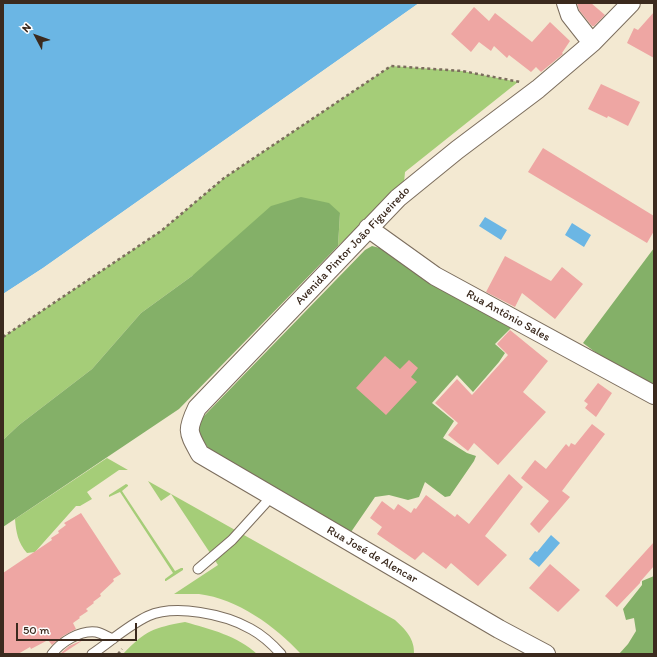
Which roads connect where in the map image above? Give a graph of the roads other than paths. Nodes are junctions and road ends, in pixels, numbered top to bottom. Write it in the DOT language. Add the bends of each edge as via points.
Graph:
graph roads {
  1 [pos="566,3"];
  2 [pos="631,3"];
  3 [pos="592,43"];
  4 [pos="368,228"];
  5 [pos="654,396"];
  6 [pos="200,454"];
  7 [pos="272,496"];
  8 [pos="198,569"];
  9 [pos="113,639"];
  10 [pos="103,650"];
  11 [pos="535,652"];
  12 [pos="52,654"];
  13 [pos="92,654"];
  14 [pos="282,654"];
  1 -- 3 [label="street" via="570,15"];
  2 -- 3 [label="street, Avenida Pintor João Figueiredo"];
  3 -- 4 [label="street, Avenida Pintor João Figueiredo" via="538,89 398,198"];
  4 -- 5 [label="street, Rua Antônio Sales" via="435,276"];
  4 -- 6 [label="street, Avenida Pintor João Figueiredo" via="197,408 189,425 191,437"];
  6 -- 7 [label="street, Rua José de Alencar"];
  7 -- 8 [label="lane" via="232,540"];
  7 -- 11 [label="street, Rua José de Alencar"];
  9 -- 10 [label="lane"];
  9 -- 12 [label="lane" via="96,632 83,633 68,639"];
  9 -- 14 [label="lane" via="148,616 169,611 200,612 221,616 250,629"];
  10 -- 13 [label="lane"];
}
